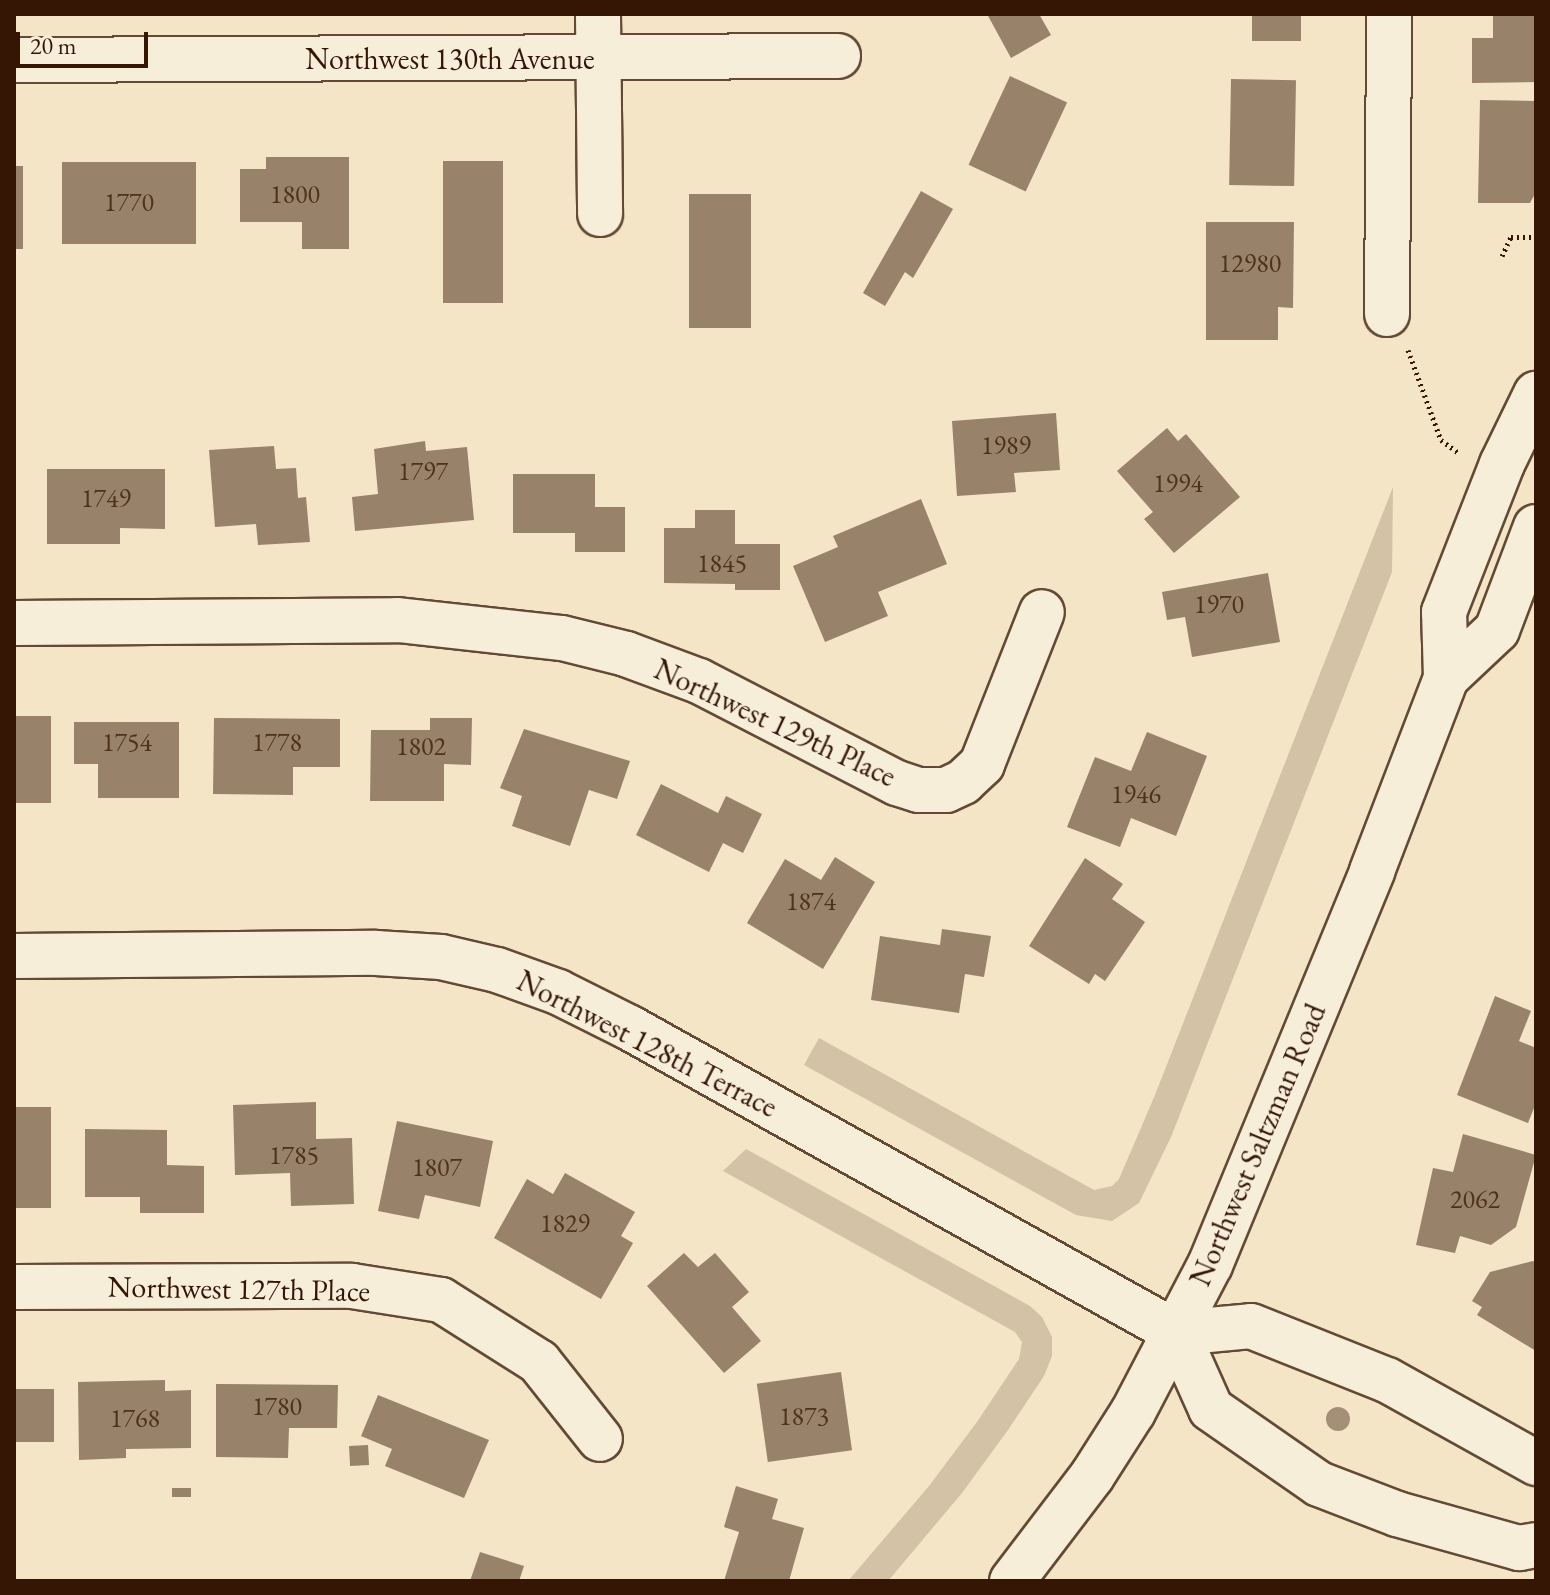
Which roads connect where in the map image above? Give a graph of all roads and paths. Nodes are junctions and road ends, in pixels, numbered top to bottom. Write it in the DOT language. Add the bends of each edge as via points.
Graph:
graph roads {
  1 [pos="598,14"];
  2 [pos="1389,14"];
  3 [pos="838,56"];
  4 [pos="598,59"];
  5 [pos="14,60"];
  6 [pos="600,214"];
  7 [pos="1536,237"];
  8 [pos="1502,256"];
  9 [pos="1387,314"];
  10 [pos="1536,394"];
  11 [pos="1497,480"];
  12 [pos="1536,527"];
  13 [pos="1042,612"];
  14 [pos="14,623"];
  15 [pos="1446,678"];
  16 [pos="14,956"];
  17 [pos="14,1287"];
  18 [pos="1177,1333"];
  19 [pos="600,1439"];
  20 [pos="1536,1463"];
  21 [pos="1536,1545"];
  22 [pos="1012,1581"];
  1 -- 4 [label="street"];
  2 -- 9 [label="street"];
  3 -- 4 [label="street, Northwest 130th Avenue"];
  4 -- 5 [label="street, Northwest 130th Avenue"];
  4 -- 6 [label="street"];
  7 -- 8 [label="path" via="1511,237"];
  9 -- 11 [label="path" via="1409,352 1441,440"];
  10 -- 11 [label="street, Northwest Saltzman Road"];
  11 -- 15 [label="street, Northwest Saltzman Road" via="1444,612"];
  12 -- 15 [label="street, Northwest Saltzman Road" via="1497,630"];
  13 -- 14 [label="street, Northwest 129th Place" via="982,764 946,790 897,783 699,681 562,638 398,620"];
  15 -- 18 [label="street, Northwest Saltzman Road" via="1249,1177"];
  16 -- 18 [label="street, Northwest 128th Terrace" via="376,953 441,957 497,970 558,992 630,1028"];
  17 -- 19 [label="street, Northwest 127th Place" via="352,1286 441,1300 539,1362"];
  18 -- 20 [label="street" via="1251,1326 1387,1380"];
  18 -- 21 [label="street" via="1211,1409 1319,1484 1397,1514 1519,1548"];
  18 -- 22 [label="street, Northwest Saltzman Road" via="1092,1476"];
}
